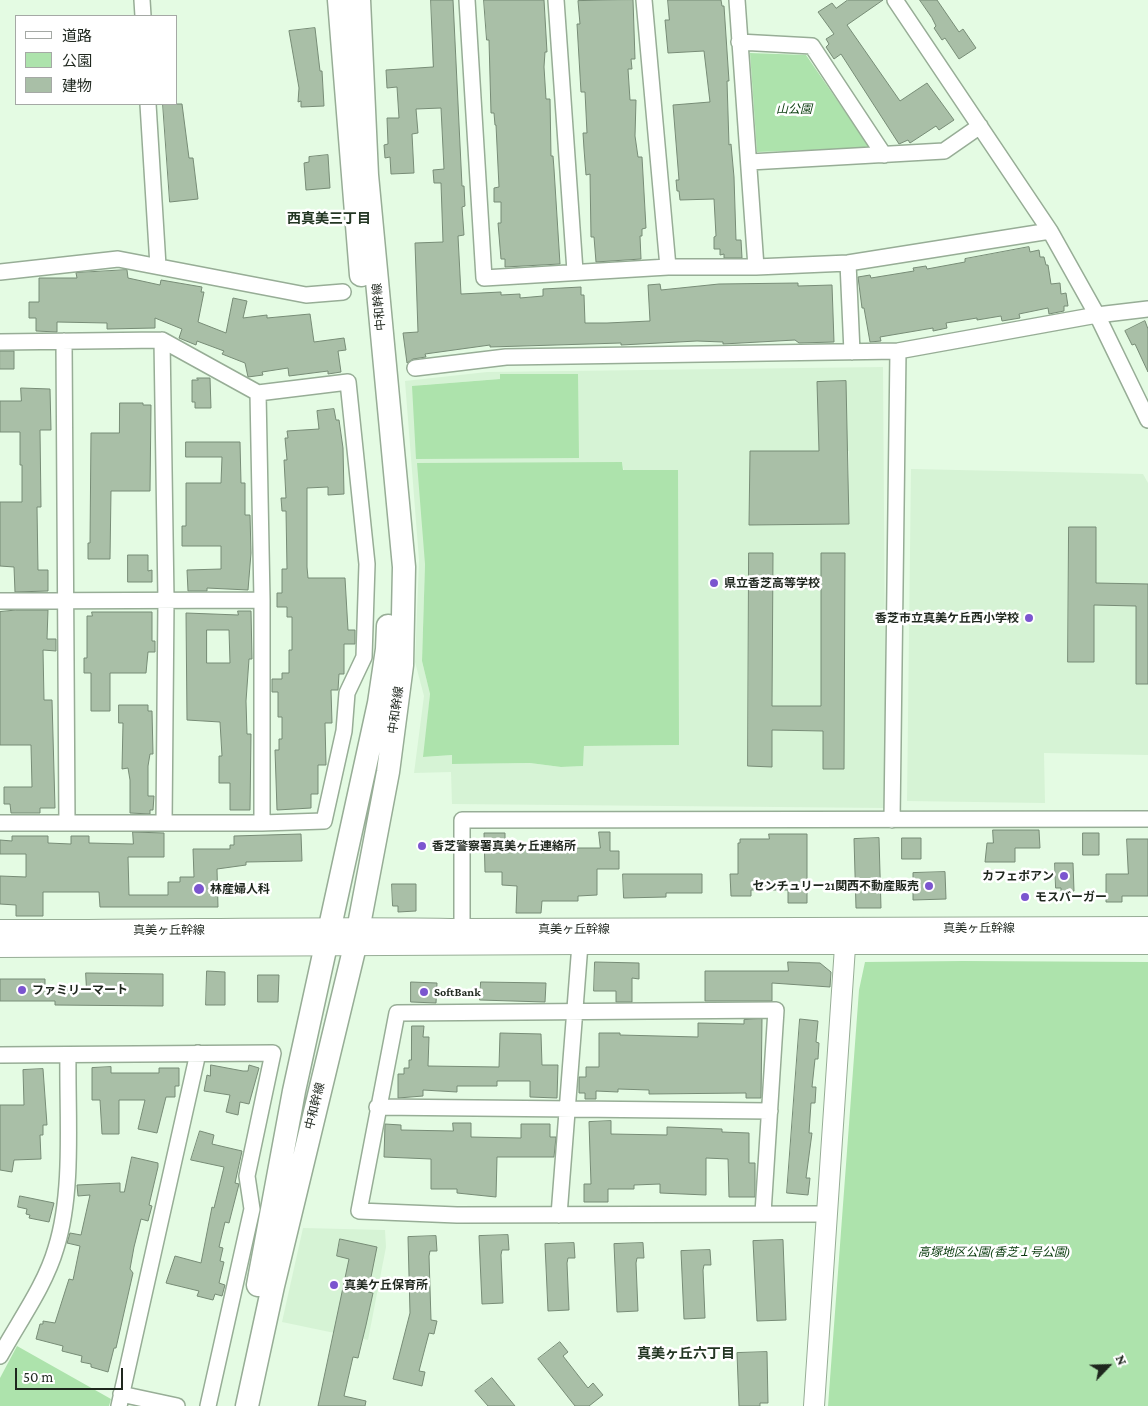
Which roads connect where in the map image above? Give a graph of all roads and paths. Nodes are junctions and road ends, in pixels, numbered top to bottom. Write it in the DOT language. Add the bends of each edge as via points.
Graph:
graph roads {
  1 [pos="142,0"];
  2 [pos="339,0"];
  3 [pos="359,0"];
  4 [pos="467,0"];
  5 [pos="556,0"];
  6 [pos="644,0"];
  7 [pos="737,0"];
  8 [pos="895,0"];
  9 [pos="143,15"];
  10 [pos="739,42"];
  11 [pos="148,105"];
  12 [pos="980,126"];
  13 [pos="884,155"];
  14 [pos="750,162"];
  15 [pos="1050,231"];
  16 [pos="848,263"];
  17 [pos="158,266"];
  18 [pos="668,267"];
  19 [pos="756,267"];
  20 [pos="575,271"];
  21 [pos="0,272"];
  22 [pos="343,292"];
  23 [pos="1148,309"];
  24 [pos="1097,315"];
  25 [pos="162,340"];
  26 [pos="64,341"];
  27 [pos="0,342"];
  28 [pos="898,351"];
  29 [pos="852,352"];
  30 [pos="415,368"];
  31 [pos="258,393"];
  32 [pos="1148,420"];
  33 [pos="65,600"];
  34 [pos="166,600"];
  35 [pos="262,600"];
  36 [pos="0,601"];
  37 [pos="1148,819"];
  38 [pos="892,820"];
  39 [pos="262,822"];
  40 [pos="0,823"];
  41 [pos="67,823"];
  42 [pos="164,823"];
  43 [pos="1148,927"];
  44 [pos="462,929"];
  45 [pos="0,930"];
  46 [pos="357,936"];
  47 [pos="846,936"];
  48 [pos="328,937"];
  49 [pos="580,944"];
  50 [pos="1148,944"];
  51 [pos="0,947"];
  52 [pos="573,1012"];
  53 [pos="198,1053"];
  54 [pos="0,1055"];
  55 [pos="68,1055"];
  56 [pos="377,1107"];
  57 [pos="566,1109"];
  58 [pos="770,1111"];
  59 [pos="763,1213"];
  60 [pos="825,1214"];
  61 [pos="559,1216"];
  62 [pos="0,1356"];
  63 [pos="120,1400"];
  64 [pos="176,1406"];
  65 [pos="208,1406"];
  66 [pos="231,1406"];
  67 [pos="247,1406"];
  68 [pos="814,1406"];
  1 -- 9 [label="street"];
  2 -- 48 [label="main road, 中和幹線" via="356,230 390,570 388,649 384,673"];
  3 -- 46 [label="main road, 中和幹線" via="367,175 404,567 402,665 388,772"];
  4 -- 20 [label="street" via="484,278"];
  5 -- 20 [label="street"];
  6 -- 18 [label="street"];
  7 -- 10 [label="street"];
  8 -- 12 [label="street"];
  10 -- 13 [label="street" via="812,46"];
  10 -- 14 [label="street"];
  11 -- 17 [label="street"];
  12 -- 13 [label="street" via="944,151"];
  12 -- 15 [label="street"];
  13 -- 14 [label="street"];
  14 -- 19 [label="street"];
  15 -- 16 [label="street"];
  15 -- 24 [label="street"];
  16 -- 19 [label="street"];
  16 -- 29 [label="street"];
  17 -- 21 [label="street" via="118,259"];
  17 -- 22 [label="street" via="306,295"];
  18 -- 19 [label="street"];
  18 -- 20 [label="street"];
  23 -- 24 [label="street"];
  24 -- 28 [label="street"];
  24 -- 32 [label="street"];
  25 -- 26 [label="street"];
  25 -- 31 [label="street"];
  25 -- 34 [label="street"];
  26 -- 27 [label="street"];
  26 -- 33 [label="street"];
  28 -- 29 [label="street"];
  28 -- 38 [label="street"];
  29 -- 30 [label="street" via="506,357"];
  31 -- 35 [label="street"];
  31 -- 39 [label="street" via="348,382 367,564 364,657 347,693 344,731 324,821"];
  33 -- 34 [label="street"];
  33 -- 36 [label="street"];
  33 -- 41 [label="street"];
  34 -- 35 [label="street"];
  34 -- 42 [label="street"];
  35 -- 39 [label="street"];
  37 -- 38 [label="street"];
  38 -- 44 [label="street" via="462,820"];
  39 -- 42 [label="street"];
  40 -- 41 [label="street"];
  41 -- 42 [label="street"];
  43 -- 47 [label="street, 真美ヶ丘幹線"];
  44 -- 46 [label="street, 真美ヶ丘幹線"];
  44 -- 47 [label="street, 真美ヶ丘幹線"];
  45 -- 48 [label="street, 真美ヶ丘幹線"];
  46 -- 48 [label="street, 真美ヶ丘幹線"];
  46 -- 49 [label="street, 真美ヶ丘幹線"];
  46 -- 67 [label="main road, 中和幹線"];
  47 -- 49 [label="street, 真美ヶ丘幹線"];
  47 -- 50 [label="street, 真美ヶ丘幹線"];
  47 -- 60 [label="street"];
  48 -- 51 [label="street, 真美ヶ丘幹線"];
  48 -- 66 [label="main road, 中和幹線"];
  49 -- 52 [label="street"];
  52 -- 56 [label="street" via="397,1014"];
  52 -- 57 [label="street"];
  52 -- 58 [label="street" via="776,1010"];
  53 -- 55 [label="street"];
  53 -- 63 [label="street"];
  53 -- 65 [label="street" via="273,1053 247,1176 252,1209"];
  54 -- 55 [label="street"];
  55 -- 62 [label="street" via="67,1195 63,1220 47,1272"];
  56 -- 57 [label="street"];
  56 -- 61 [label="street" via="359,1211"];
  57 -- 58 [label="street"];
  57 -- 61 [label="street"];
  58 -- 59 [label="street"];
  59 -- 60 [label="street"];
  59 -- 61 [label="street"];
  60 -- 68 [label="street"];
  63 -- 64 [label="street"];
}
